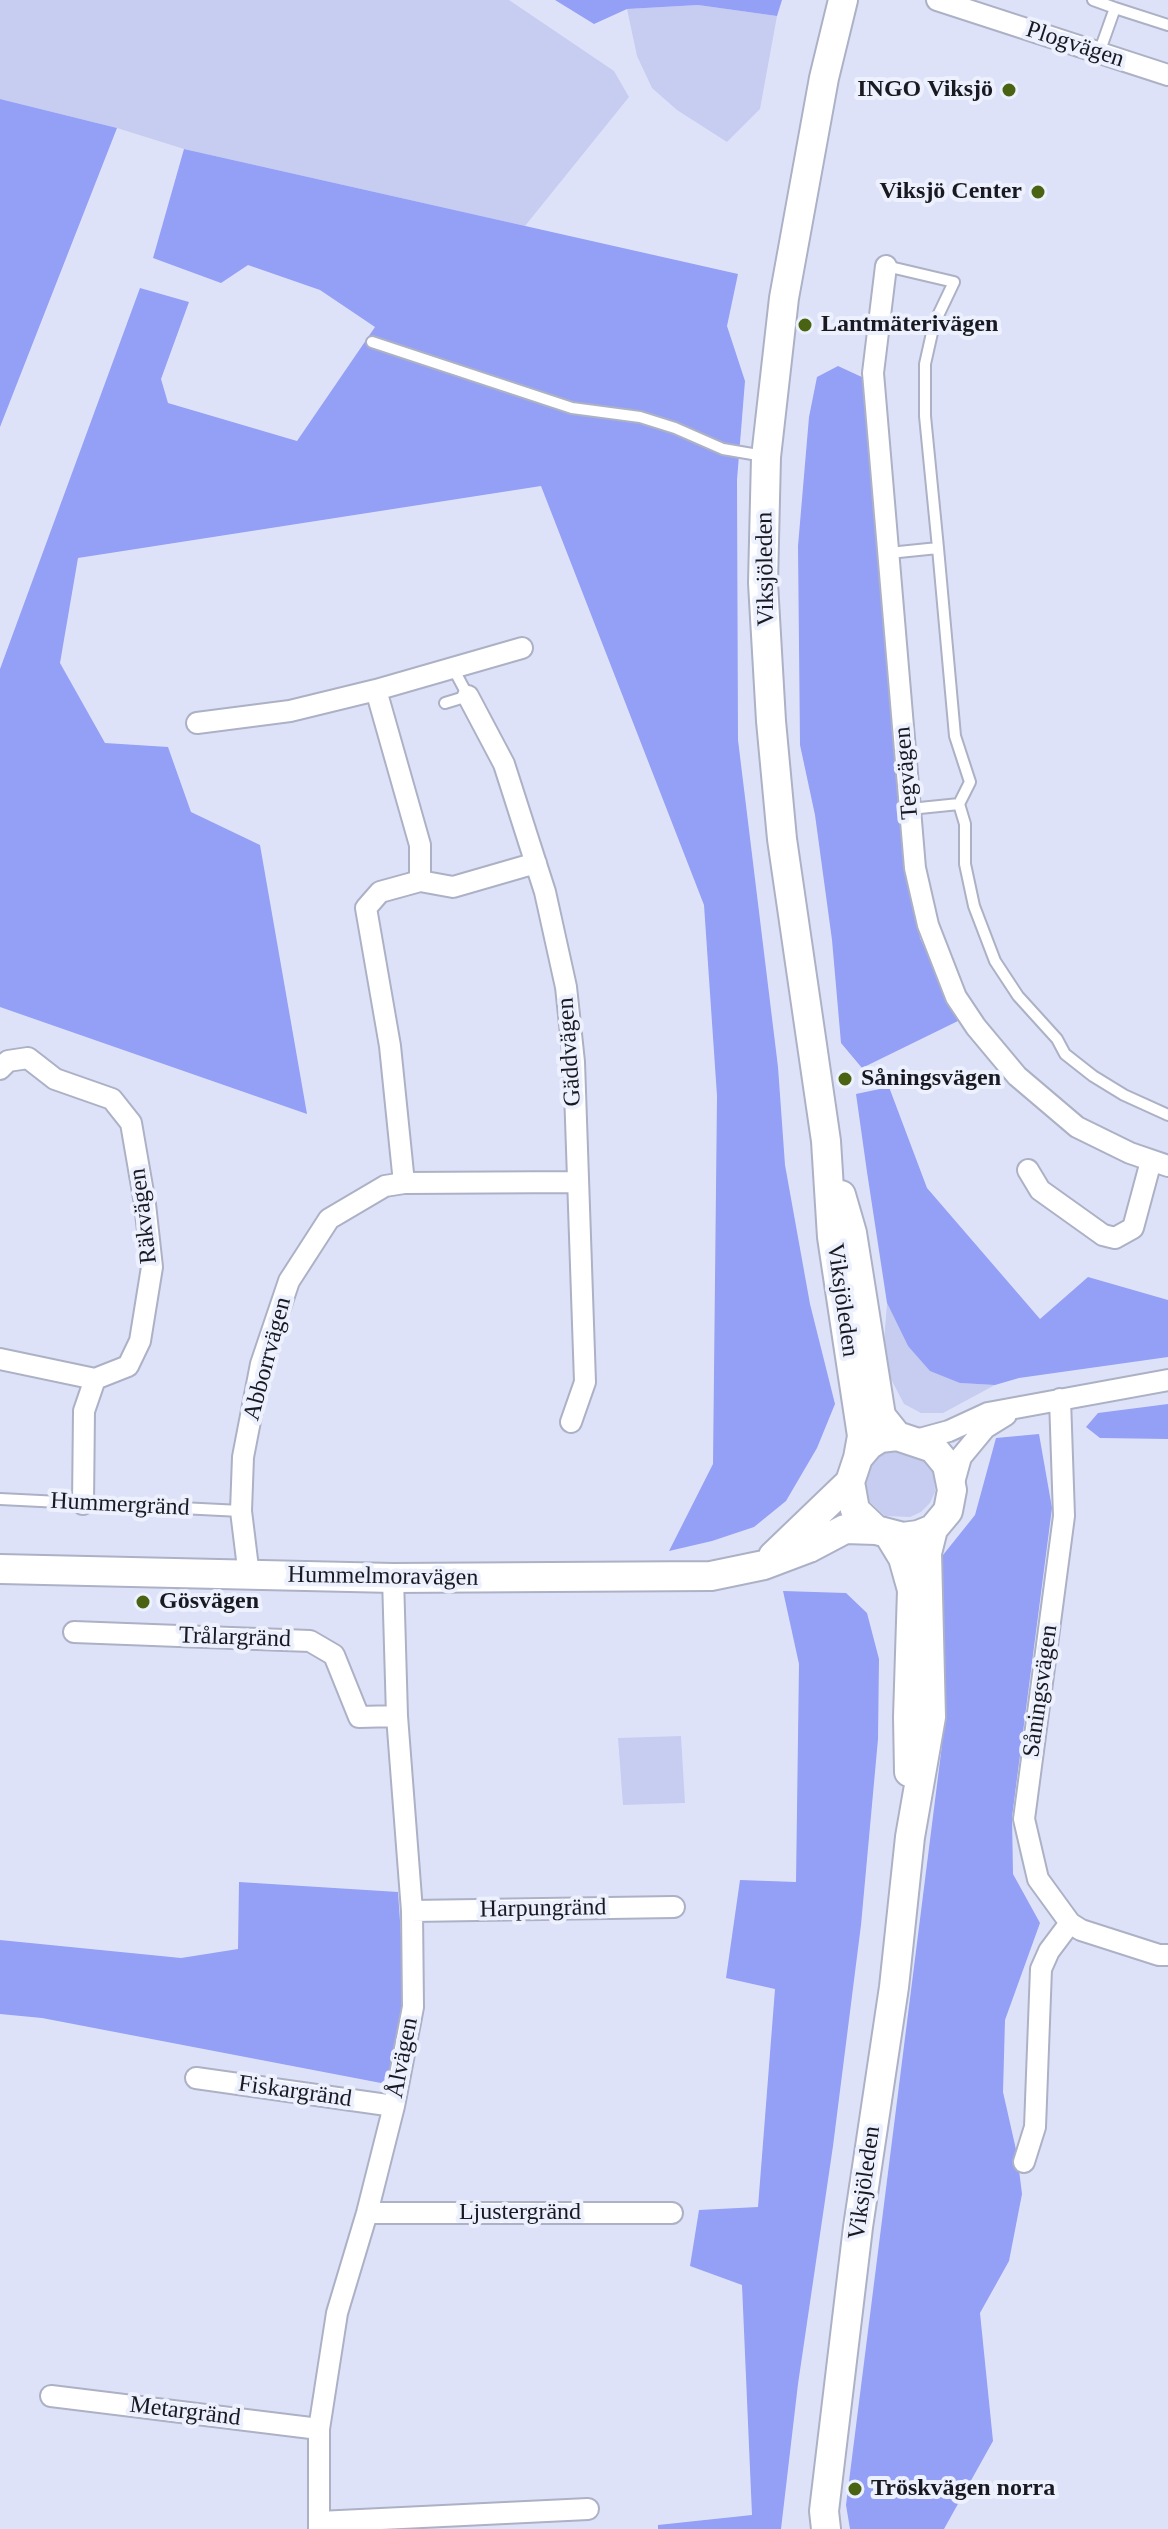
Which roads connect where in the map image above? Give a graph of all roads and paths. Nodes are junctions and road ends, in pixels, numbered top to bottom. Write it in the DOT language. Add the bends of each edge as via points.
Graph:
graph roads {
  1 [pos="843,0"];
  2 [pos="937,0"];
  3 [pos="1093,0"];
  4 [pos="986,8"];
  5 [pos="1115,8"];
  6 [pos="1168,25"];
  7 [pos="1099,53"];
  8 [pos="1168,75"];
  9 [pos="886,266"];
  10 [pos="372,342"];
  11 [pos="766,457"];
  12 [pos="938,548"];
  13 [pos="889,553"];
  14 [pos="522,648"];
  15 [pos="453,668"];
  16 [pos="376,690"];
  17 [pos="468,696"];
  18 [pos="445,703"];
  19 [pos="197,723"];
  20 [pos="959,804"];
  21 [pos="910,809"];
  22 [pos="536,863"];
  23 [pos="420,881"];
  24 [pos="0,1069"];
  25 [pos="1168,1115"];
  26 [pos="826,1141"];
  27 [pos="1159,1163"];
  28 [pos="1028,1170"];
  29 [pos="577,1182"];
  30 [pos="404,1183"];
  31 [pos="0,1359"];
  32 [pos="95,1379"];
  33 [pos="1168,1380"];
  34 [pos="1060,1399"];
  35 [pos="1016,1409"];
  36 [pos="571,1422"];
  37 [pos="907,1438"];
  38 [pos="854,1470"];
  39 [pos="952,1490"];
  40 [pos="0,1499"];
  41 [pos="83,1504"];
  42 [pos="241,1511"];
  43 [pos="933,1529"];
  44 [pos="883,1533"];
  45 [pos="764,1565"];
  46 [pos="0,1569"];
  47 [pos="249,1576"];
  48 [pos="393,1578"];
  49 [pos="74,1632"];
  50 [pos="397,1716"];
  51 [pos="910,1837"];
  52 [pos="674,1907"];
  53 [pos="412,1911"];
  54 [pos="1070,1923"];
  55 [pos="1168,1955"];
  56 [pos="196,2078"];
  57 [pos="394,2106"];
  58 [pos="1024,2162"];
  59 [pos="367,2213"];
  60 [pos="672,2213"];
  61 [pos="51,2396"];
  62 [pos="319,2429"];
  63 [pos="588,2509"];
  64 [pos="319,2526"];
  65 [pos="826,2529"];
  1 -- 11 [label="main road, Viksjöleden" via="784,298"];
  2 -- 4 [label="street, Plogvägen"];
  3 -- 5 [label="lane"];
  4 -- 7 [label="street, Plogvägen"];
  5 -- 6 [label="lane"];
  5 -- 7 [label="lane"];
  7 -- 8 [label="street, Plogvägen"];
  9 -- 12 [label="lane" via="954,282 934,324 925,364"];
  9 -- 13 [label="street, Tegvägen" via="873,373"];
  10 -- 11 [label="lane" via="572,408 640,417 723,449"];
  11 -- 26 [label="main road, Viksjöleden" via="763,583 772,736"];
  12 -- 13 [label="lane"];
  12 -- 20 [label="lane" via="955,736 970,782"];
  13 -- 21 [label="street, Tegvägen"];
  14 -- 15 [label="street"];
  15 -- 16 [label="street"];
  15 -- 17 [label="lane"];
  16 -- 19 [label="street" via="290,711"];
  16 -- 23 [label="street" via="420,845"];
  17 -- 18 [label="lane"];
  17 -- 22 [label="street, Gäddvägen" via="504,764"];
  20 -- 21 [label="lane"];
  20 -- 25 [label="lane" via="974,906 1010,985 1065,1054 1124,1095"];
  21 -- 27 [label="street, Tegvägen" via="915,868 928,925 956,997 976,1027 1017,1076 1077,1127"];
  22 -- 23 [label="street" via="453,887"];
  22 -- 29 [label="street, Gäddvägen" via="566,987"];
  23 -- 30 [label="street" via="380,892 366,908 390,1046"];
  24 -- 32 [label="street, Räkvägen" via="8,1061 28,1058 55,1079 112,1099 131,1123 152,1267 140,1341 128,1366"];
  26 -- 37 [label="main road, Viksjöleden" via="852,1233 881,1416"];
  26 -- 38 [label="main road, Viksjöleden" via="832,1237 862,1436"];
  27 -- 28 [label="street" via="1133,1228 1115,1238 1040,1190"];
  29 -- 30 [label="street, Abborrvägen" via="435,1176"];
  29 -- 36 [label="street, Gäddvägen" via="585,1382"];
  30 -- 42 [label="street, Abborrvägen" via="385,1186 329,1219 289,1281 261,1364 243,1457"];
  31 -- 32 [label="street"];
  32 -- 41 [label="street" via="84,1411"];
  33 -- 34 [label="street"];
  34 -- 35 [label="street"];
  34 -- 54 [label="street, Såningsvägen" via="1064,1516 1024,1819 1038,1879"];
  35 -- 37 [label="street" via="988,1413 949,1431"];
  35 -- 39 [label="street" via="985,1428 961,1457"];
  37 -- 38 [label="main road" via="880,1438 869,1445"];
  37 -- 39 [label="main road" via="933,1448 947,1465"];
  38 -- 44 [label="main road" via="855,1510"];
  38 -- 45 [label="main road"];
  39 -- 43 [label="main road" via="948,1511"];
  40 -- 41 [label="lane, Hummergränd"];
  41 -- 42 [label="lane, Hummergränd"];
  42 -- 47 [label="street, Abborrvägen"];
  43 -- 44 [label="main road" via="918,1535"];
  43 -- 51 [label="main road, Viksjöleden" via="927,1553 931,1717"];
  44 -- 45 [label="main road, Hummelmoravägen" via="845,1529"];
  44 -- 51 [label="main road, Viksjöleden" via="903,1558 912,1590"];
  45 -- 48 [label="main road, Hummelmoravägen" via="711,1576"];
  46 -- 47 [label="main road, Hummelmoravägen"];
  47 -- 48 [label="main road, Hummelmoravägen"];
  48 -- 50 [label="street, Ålvägen"];
  49 -- 50 [label="street, Trålargränd" via="310,1641 334,1655 359,1717"];
  50 -- 53 [label="street, Ålvägen"];
  51 -- 65 [label="main road, Viksjöleden" via="856,2243"];
  52 -- 53 [label="street, Harpungränd"];
  53 -- 57 [label="street, Ålvägen" via="413,2007"];
  54 -- 55 [label="street"];
  54 -- 58 [label="street" via="1041,1969 1035,2127"];
  56 -- 57 [label="street, Fiskargränd"];
  57 -- 59 [label="street, Ålvägen"];
  59 -- 60 [label="street, Ljustergränd"];
  59 -- 62 [label="street, Ålvägen" via="337,2313"];
  61 -- 62 [label="street, Metargränd"];
  62 -- 64 [label="street, Ålvägen"];
  63 -- 64 [label="street"];
}
